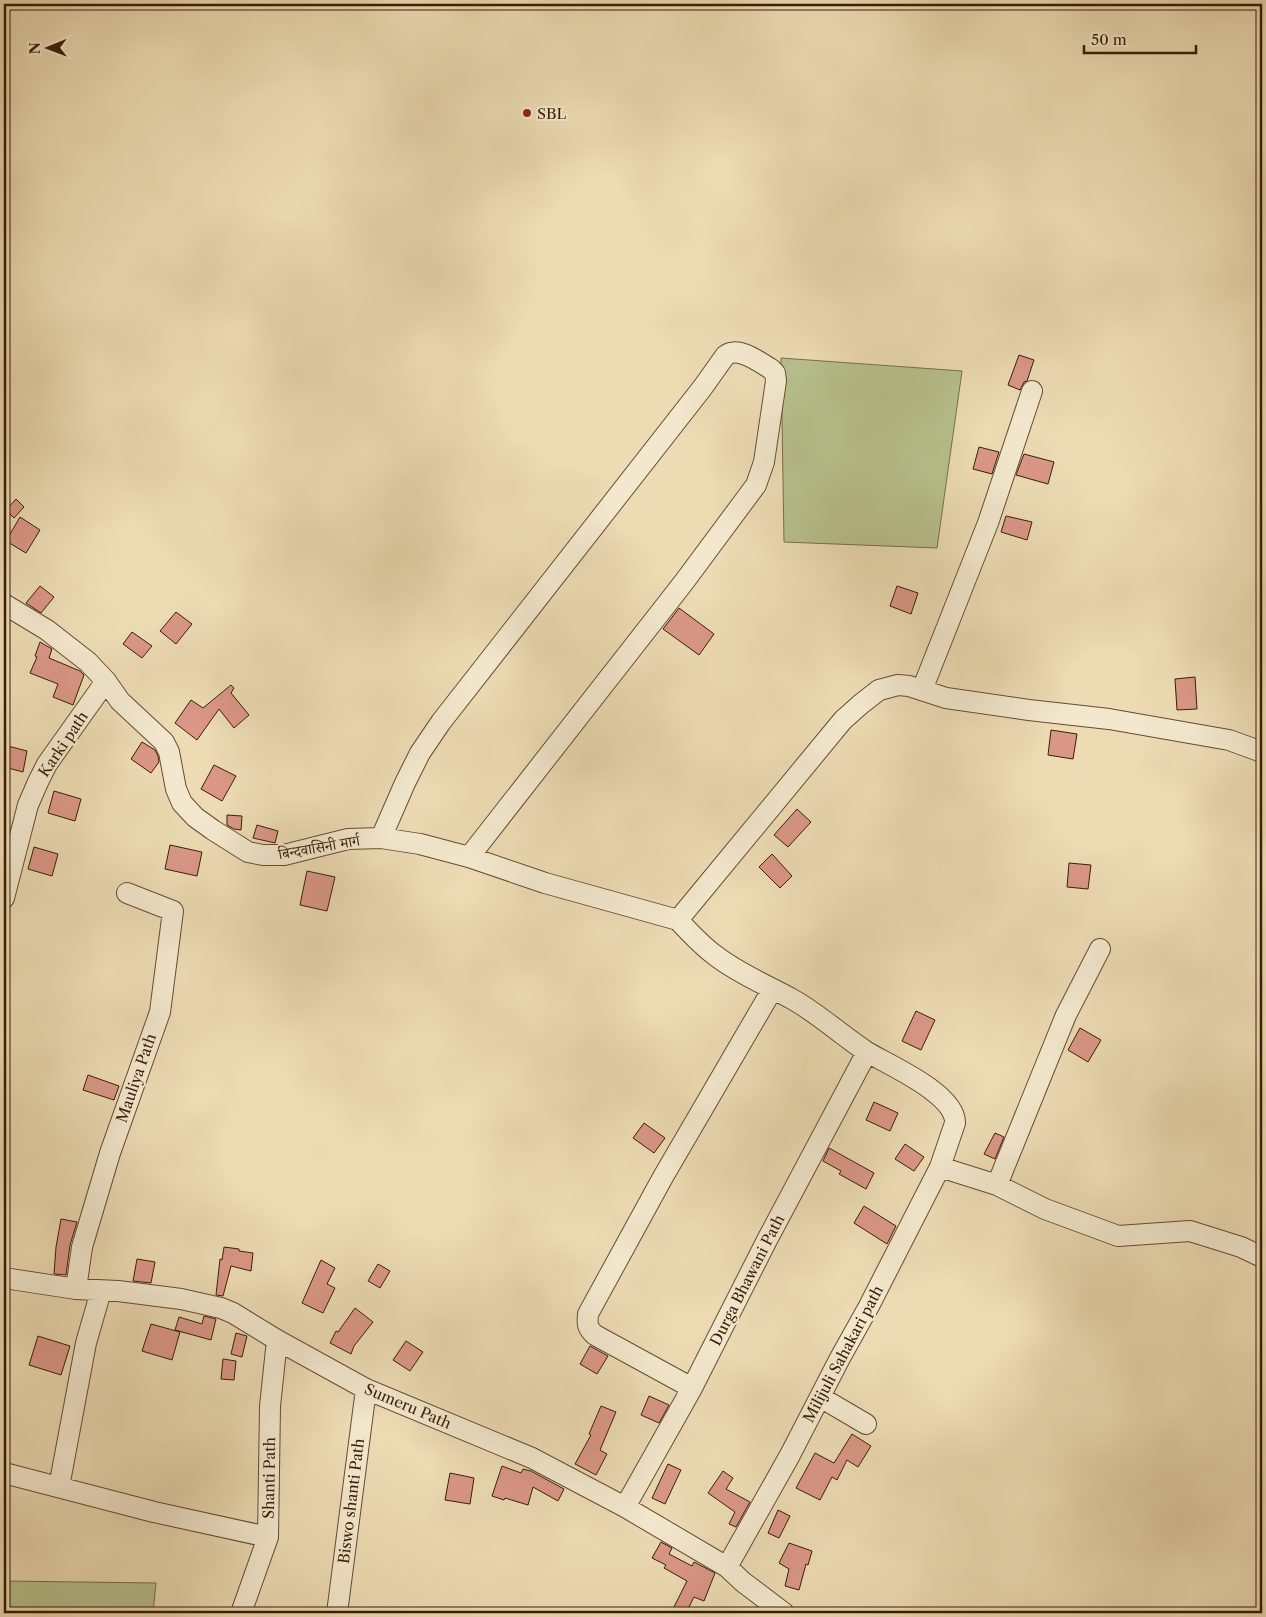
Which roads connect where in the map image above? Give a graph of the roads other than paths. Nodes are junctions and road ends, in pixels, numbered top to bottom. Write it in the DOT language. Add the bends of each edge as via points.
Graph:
graph roads {
  1 [pos="1032,392"];
  2 [pos="4,604"];
  3 [pos="106,681"];
  4 [pos="922,690"];
  5 [pos="1262,752"];
  6 [pos="381,838"];
  7 [pos="469,857"];
  8 [pos="128,893"];
  9 [pos="4,898"];
  10 [pos="678,920"];
  11 [pos="1100,949"];
  12 [pos="772,990"];
  13 [pos="867,1052"];
  14 [pos="940,1167"];
  15 [pos="997,1185"];
  16 [pos="1262,1257"];
  17 [pos="4,1278"];
  18 [pos="76,1290"];
  19 [pos="101,1290"];
  20 [pos="277,1340"];
  21 [pos="692,1388"];
  22 [pos="366,1389"];
  23 [pos="820,1396"];
  24 [pos="866,1424"];
  25 [pos="4,1473"];
  26 [pos="59,1487"];
  27 [pos="625,1507"];
  28 [pos="268,1537"];
  29 [pos="727,1567"];
  30 [pos="241,1613"];
  31 [pos="337,1613"];
  32 [pos="784,1613"];
  1 -- 4 [label="street" via="988,523"];
  2 -- 3 [label="street, बिन्दवासिनी मार्ग" via="69,646"];
  3 -- 6 [label="street, बिन्दवासिनी मार्ग" via="120,701 164,742 182,803 195,817 248,852 284,855 348,839"];
  3 -- 9 [label="street, Karki path" via="38,782 28,805"];
  4 -- 5 [label="street" via="946,698 1109,719 1230,740"];
  4 -- 10 [label="street" via="889,686 861,704 844,720"];
  6 -- 7 [label="street, बिन्दवासिनी मार्ग"];
  6 -- 7 [label="street" via="420,753 441,722 725,356 730,352 740,352 771,369 776,381 764,462 756,485"];
  7 -- 10 [label="street, बिन्दवासिनी मार्ग"];
  8 -- 18 [label="street, Mauliya Path" via="173,911 160,1012 110,1152 82,1248"];
  10 -- 12 [label="street, Milijuli Sahakari path" via="716,956"];
  11 -- 15 [label="street" via="1066,1015"];
  12 -- 13 [label="street, Milijuli Sahakari path" via="813,1012"];
  12 -- 21 [label="street" via="588,1314 587,1325 595,1334"];
  13 -- 14 [label="street, Milijuli Sahakari path" via="911,1076 946,1102 955,1116"];
  13 -- 21 [label="street, Durga Bhawani Path"];
  14 -- 15 [label="street"];
  14 -- 23 [label="street, Milijuli Sahakari path"];
  15 -- 16 [label="street" via="1045,1209 1118,1236 1190,1231"];
  17 -- 18 [label="street, Sumeru Path"];
  18 -- 19 [label="street, Sumeru Path"];
  19 -- 20 [label="street, Sumeru Path" via="181,1299 221,1308"];
  19 -- 26 [label="street" via="86,1343"];
  20 -- 22 [label="street, Sumeru Path"];
  20 -- 28 [label="street, Shanti Path" via="270,1406"];
  21 -- 27 [label="street, Durga Bhawani Path"];
  22 -- 27 [label="street, Sumeru Path" via="532,1458"];
  22 -- 31 [label="street, Biswo shanti Path"];
  23 -- 24 [label="street"];
  23 -- 29 [label="street, Milijuli Sahakari path"];
  25 -- 26 [label="street"];
  26 -- 28 [label="street"];
  27 -- 29 [label="street, Sumeru Path"];
  28 -- 30 [label="street, Shanti Path"];
  29 -- 32 [label="street, Sumeru Path"];
}
